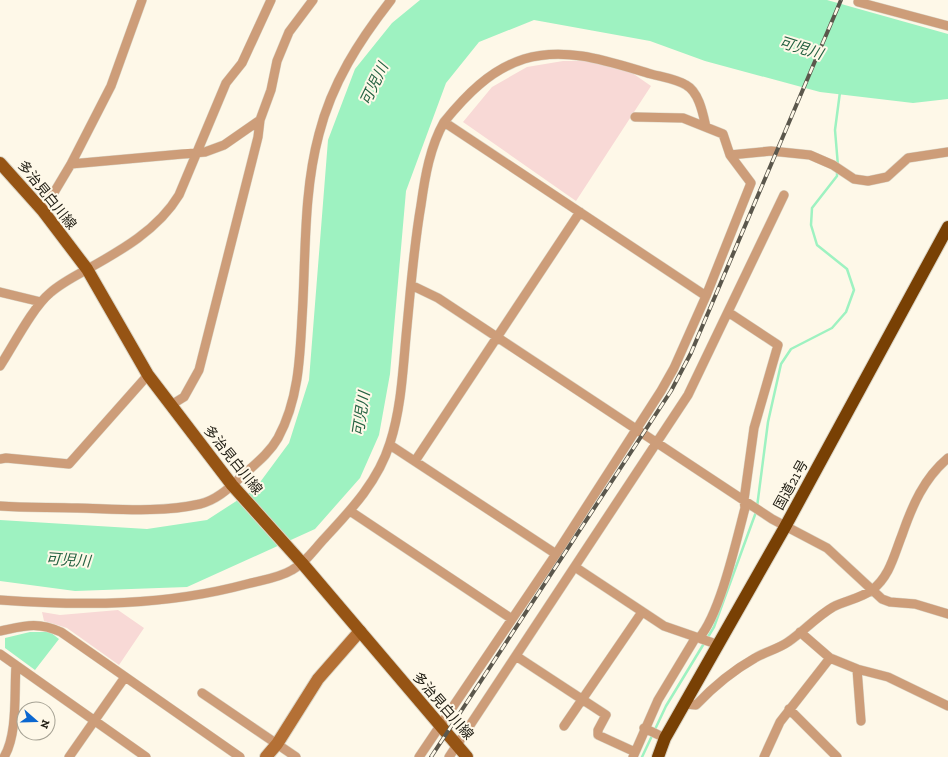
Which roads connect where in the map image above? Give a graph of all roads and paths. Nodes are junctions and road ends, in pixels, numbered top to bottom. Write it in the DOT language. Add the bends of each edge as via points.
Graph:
graph roads {
  1 [pos="142,0"];
  2 [pos="271,0"];
  3 [pos="313,0"];
  4 [pos="391,0"];
  5 [pos="858,2"];
  6 [pos="948,26"];
  7 [pos="636,117"];
  8 [pos="260,120"];
  9 [pos="444,122"];
  10 [pos="706,127"];
  11 [pos="197,152"];
  12 [pos="948,152"];
  13 [pos="730,154"];
  14 [pos="71,164"];
  15 [pos="2,166"];
  16 [pos="784,195"];
  17 [pos="43,211"];
  18 [pos="580,212"];
  19 [pos="948,227"];
  20 [pos="87,270"];
  21 [pos="411,285"];
  22 [pos="0,292"];
  23 [pos="706,296"];
  24 [pos="41,302"];
  25 [pos="728,312"];
  26 [pos="496,336"];
  27 [pos="0,366"];
  28 [pos="148,375"];
  29 [pos="170,405"];
  30 [pos="637,429"];
  31 [pos="657,443"];
  32 [pos="390,445"];
  33 [pos="948,458"];
  34 [pos="0,459"];
  35 [pos="415,461"];
  36 [pos="232,485"];
  37 [pos="744,500"];
  38 [pos="0,506"];
  39 [pos="350,511"];
  40 [pos="785,527"];
  41 [pos="556,554"];
  42 [pos="302,563"];
  43 [pos="575,567"];
  44 [pos="872,590"];
  45 [pos="0,600"];
  46 [pos="642,612"];
  47 [pos="948,614"];
  48 [pos="512,619"];
  49 [pos="0,631"];
  50 [pos="360,631"];
  51 [pos="800,632"];
  52 [pos="697,638"];
  53 [pos="719,645"];
  54 [pos="0,654"];
  55 [pos="516,656"];
  56 [pos="830,658"];
  57 [pos="16,666"];
  58 [pos="857,669"];
  59 [pos="125,677"];
  60 [pos="202,693"];
  61 [pos="582,700"];
  62 [pos="685,704"];
  63 [pos="948,706"];
  64 [pos="789,709"];
  65 [pos="94,720"];
  66 [pos="861,721"];
  67 [pos="439,725"];
  68 [pos="564,726"];
  69 [pos="644,728"];
  70 [pos="665,738"];
  71 [pos="277,744"];
  72 [pos="457,744"];
  73 [pos="634,755"];
  74 [pos="4,757"];
  75 [pos="68,757"];
  76 [pos="146,757"];
  77 [pos="240,757"];
  78 [pos="266,757"];
  79 [pos="296,757"];
  80 [pos="419,757"];
  81 [pos="449,757"];
  82 [pos="467,757"];
  83 [pos="658,757"];
  84 [pos="764,757"];
  85 [pos="838,757"];
  1 -- 14 [label="street" via="111,86"];
  2 -- 11 [label="street" via="242,63 226,84"];
  3 -- 8 [label="street" via="289,32 277,61 271,90"];
  4 -- 36 [label="street" via="351,57 332,93 318,136 309,188 300,360 295,394 277,440 262,458"];
  5 -- 6 [label="street"];
  7 -- 10 [label="street" via="683,118"];
  8 -- 11 [label="street" via="224,145 205,152"];
  8 -- 29 [label="street" via="258,137 199,370 184,397"];
  9 -- 10 [label="street" via="468,94 493,74 523,60 554,54 580,55 615,63 687,85 700,103"];
  9 -- 18 [label="street"];
  9 -- 21 [label="street" via="435,138 425,177 412,256"];
  10 -- 13 [label="street" via="723,134"];
  11 -- 14 [label="street"];
  11 -- 20 [label="street" via="179,195 165,216 146,232"];
  12 -- 13 [label="street" via="908,158 888,177 868,180 854,180 833,165 810,155 771,151"];
  13 -- 23 [label="street" via="751,183"];
  14 -- 17 [label="street"];
  15 -- 17 [label="main road, 多治見白川線"];
  16 -- 25 [label="street"];
  17 -- 20 [label="main road, 多治見白川線"];
  18 -- 23 [label="street"];
  18 -- 26 [label="street"];
  19 -- 40 [label="highway, 国道21号"];
  20 -- 24 [label="street" via="56,288"];
  20 -- 28 [label="main road, 多治見白川線"];
  21 -- 26 [label="street" via="438,298"];
  21 -- 32 [label="street" via="400,396"];
  22 -- 24 [label="street"];
  23 -- 30 [label="street" via="674,368"];
  24 -- 27 [label="street"];
  25 -- 31 [label="street" via="688,395"];
  25 -- 37 [label="street" via="778,345 754,428"];
  26 -- 30 [label="street"];
  26 -- 35 [label="street"];
  28 -- 29 [label="main road, 多治見白川線"];
  28 -- 34 [label="street" via="69,464"];
  29 -- 36 [label="main road, 多治見白川線"];
  30 -- 31 [label="street"];
  30 -- 41 [label="street"];
  31 -- 37 [label="street"];
  31 -- 43 [label="street"];
  32 -- 35 [label="street"];
  32 -- 39 [label="street" via="374,479"];
  33 -- 44 [label="street" via="935,469 917,497 894,559 886,575"];
  35 -- 41 [label="street"];
  36 -- 38 [label="street" via="218,497 201,504 154,510"];
  36 -- 42 [label="main road, 多治見白川線"];
  37 -- 40 [label="street"];
  37 -- 52 [label="street" via="745,508 714,610 704,631"];
  39 -- 42 [label="street"];
  39 -- 48 [label="street"];
  40 -- 44 [label="street" via="827,548"];
  40 -- 53 [label="highway, 国道21号"];
  41 -- 48 [label="street"];
  42 -- 45 [label="street" via="281,575 230,589 146,602 64,604"];
  42 -- 50 [label="main road, 多治見白川線"];
  43 -- 46 [label="street"];
  43 -- 55 [label="street"];
  44 -- 47 [label="street" via="890,602 915,604"];
  44 -- 51 [label="street" via="832,608"];
  46 -- 52 [label="street" via="664,626"];
  46 -- 61 [label="street"];
  48 -- 67 [label="street"];
  49 -- 59 [label="street" via="31,624 49,627 61,632"];
  50 -- 67 [label="main road, 多治見白川線"];
  50 -- 71 [label="street" via="318,679"];
  51 -- 56 [label="street"];
  51 -- 62 [label="street" via="787,643 755,658 726,676 696,705"];
  52 -- 53 [label="street"];
  52 -- 69 [label="street" via="658,700"];
  53 -- 62 [label="highway, 国道21号"];
  54 -- 57 [label="street"];
  55 -- 61 [label="street"];
  55 -- 72 [label="street"];
  56 -- 58 [label="street"];
  56 -- 64 [label="street"];
  57 -- 65 [label="street"];
  57 -- 74 [label="street" via="12,729"];
  58 -- 63 [label="street" via="888,676"];
  58 -- 66 [label="street"];
  59 -- 65 [label="street"];
  59 -- 77 [label="street"];
  60 -- 71 [label="street"];
  61 -- 68 [label="street"];
  61 -- 73 [label="street" via="606,715 598,735"];
  62 -- 70 [label="highway, 国道21号"];
  64 -- 84 [label="street"];
  64 -- 85 [label="street"];
  65 -- 75 [label="street"];
  65 -- 76 [label="street"];
  67 -- 72 [label="main road, 多治見白川線"];
  67 -- 80 [label="street"];
  69 -- 70 [label="street"];
  69 -- 73 [label="street"];
  70 -- 83 [label="highway, 国道21号"];
  71 -- 78 [label="street"];
  71 -- 79 [label="street"];
  72 -- 81 [label="street"];
  72 -- 82 [label="main road, 多治見白川線"];
}
